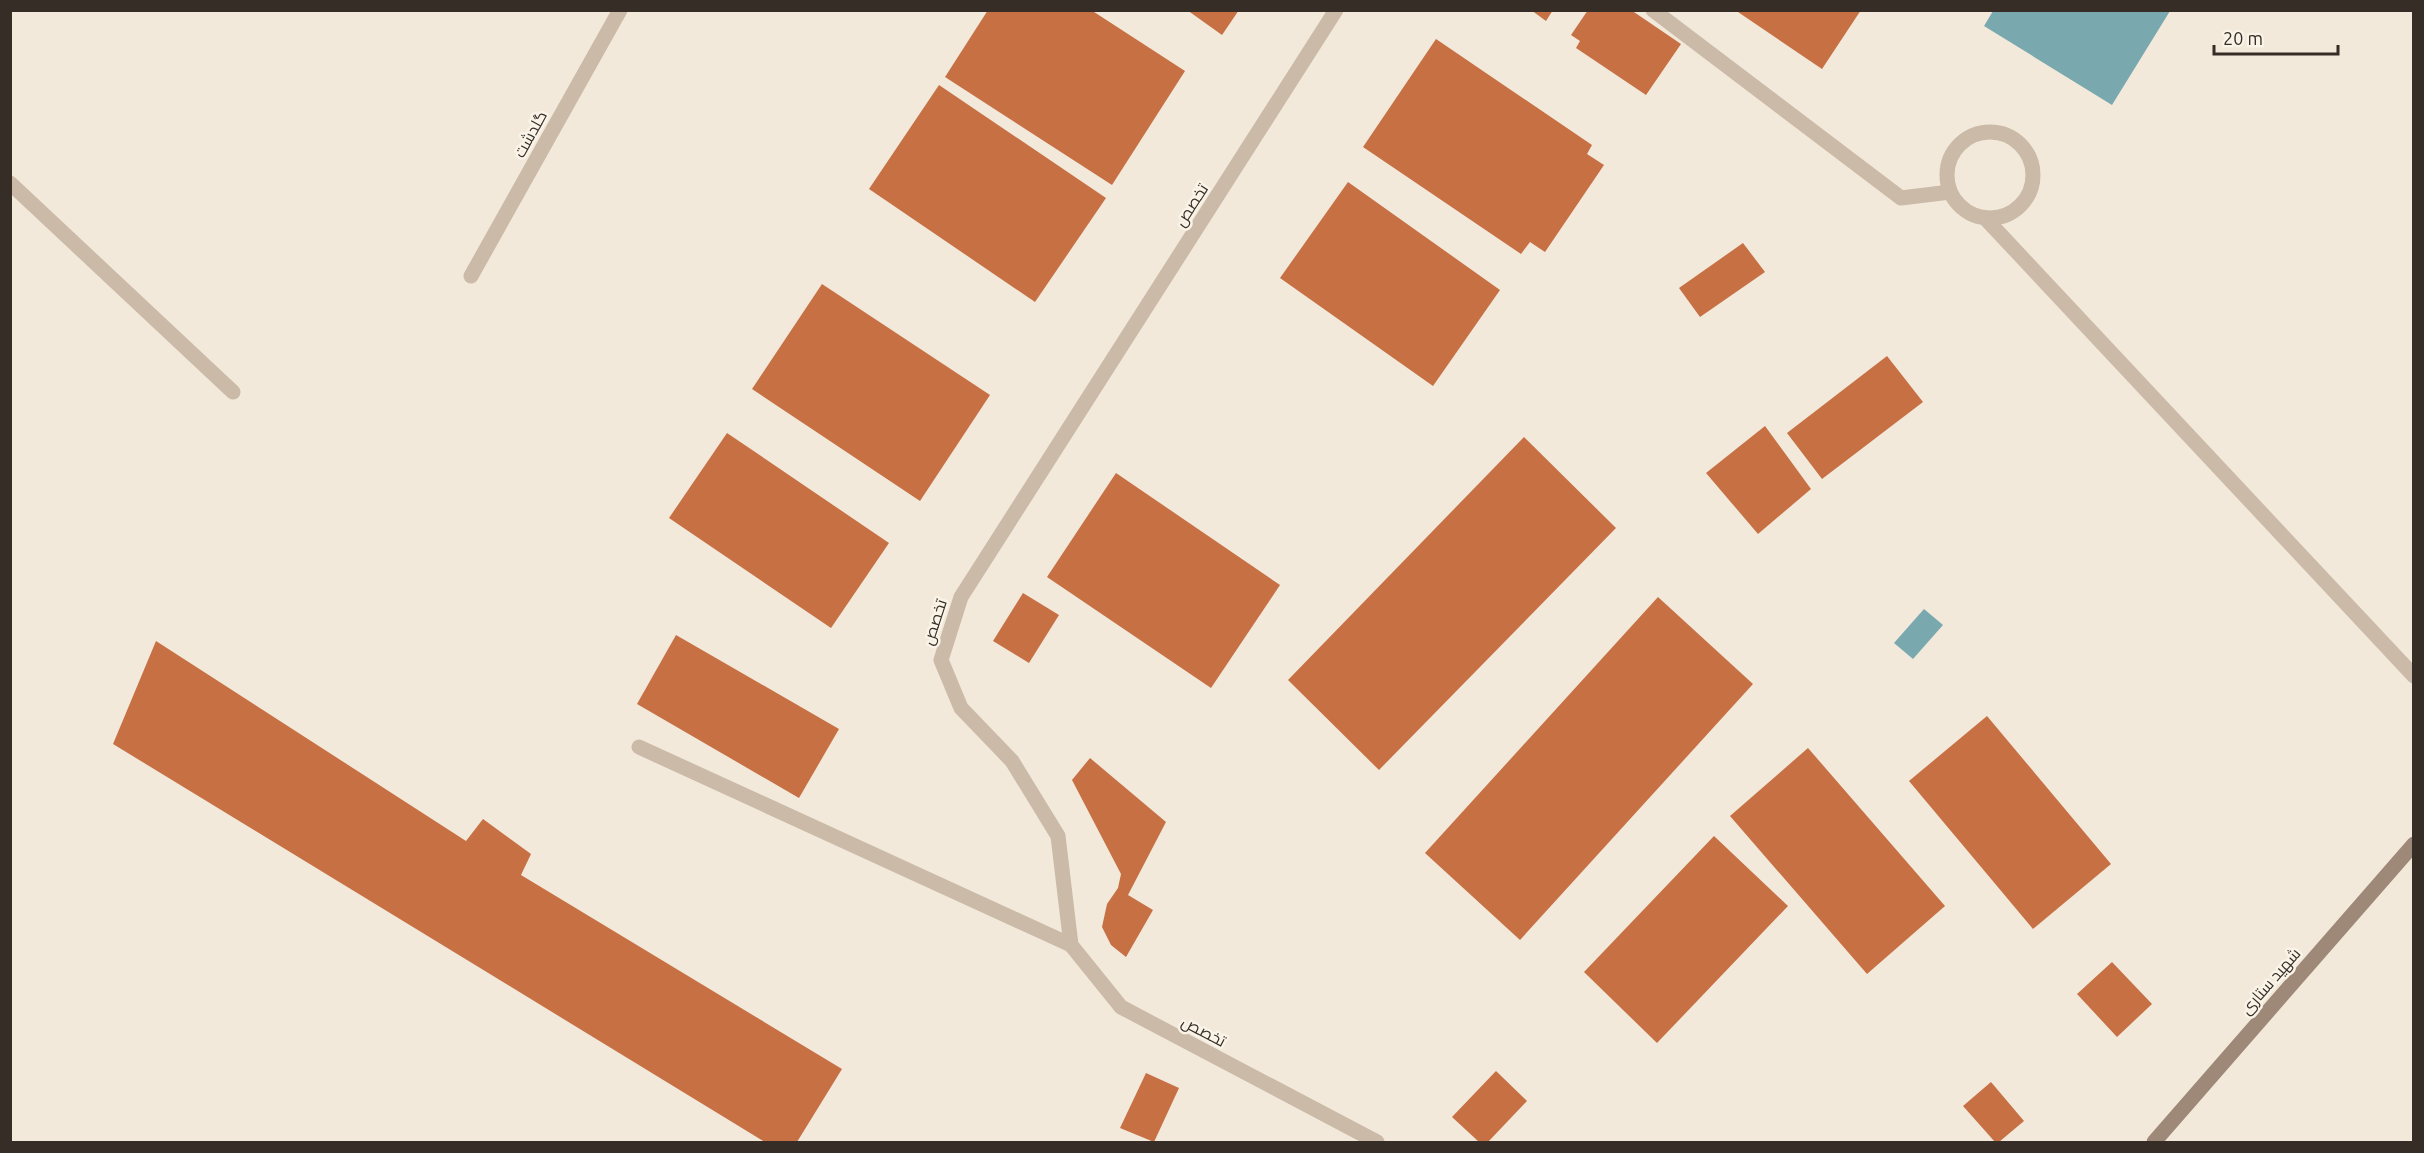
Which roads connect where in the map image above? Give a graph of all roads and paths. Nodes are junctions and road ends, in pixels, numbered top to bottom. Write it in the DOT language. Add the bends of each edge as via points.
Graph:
graph roads {
  1 [pos="620,10"];
  2 [pos="1336,10"];
  3 [pos="1653,10"];
  4 [pos="10,183"];
  5 [pos="1950,192"];
  6 [pos="1985,218"];
  7 [pos="471,276"];
  8 [pos="233,392"];
  9 [pos="2414,676"];
  10 [pos="639,747"];
  11 [pos="2414,844"];
  12 [pos="1071,945"];
  13 [pos="1377,1143"];
  14 [pos="2154,1143"];
  1 -- 7 [label="street, گلدشت"];
  2 -- 12 [label="street, تخصص" via="961,597 941,660 961,708 1011,761 1058,836"];
  3 -- 5 [label="street" via="1901,198"];
  4 -- 8 [label="street"];
  5 -- 6 [label="street" via="1958,205"];
  5 -- 6 [label="street" via="1949,163 1966,140 1995,132 2020,144 2032,167 2030,193 2012,213"];
  6 -- 9 [label="street"];
  10 -- 12 [label="street"];
  11 -- 14 [label="street, شهید ستاری"];
  12 -- 13 [label="street, تخصص" via="1121,1007"];
}
